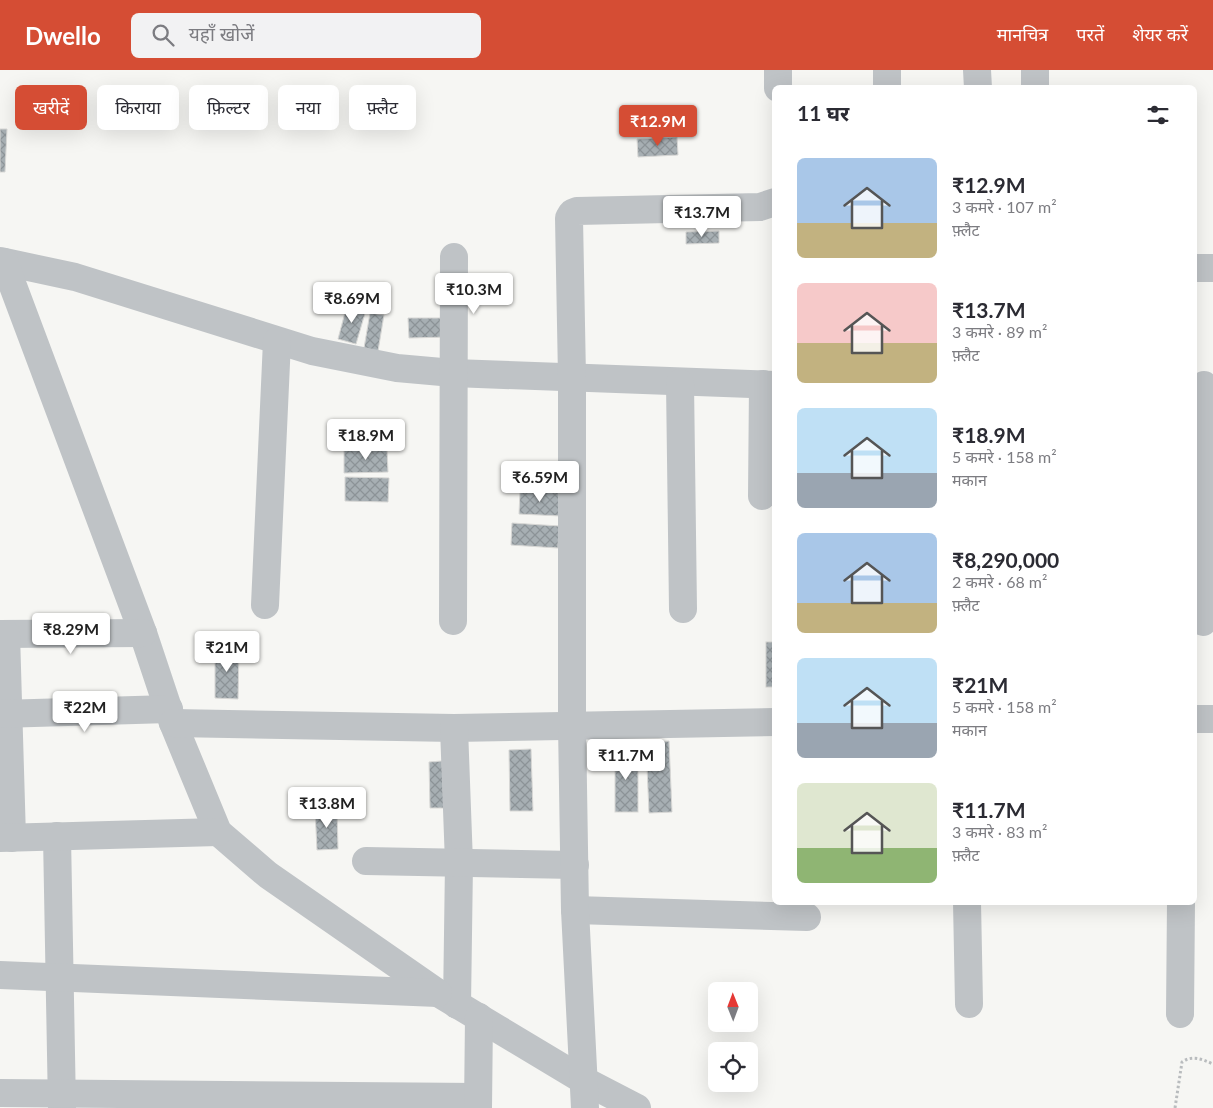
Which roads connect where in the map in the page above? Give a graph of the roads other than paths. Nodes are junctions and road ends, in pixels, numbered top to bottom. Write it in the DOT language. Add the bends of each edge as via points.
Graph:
graph roads {
  1 [pos="778,70"];
  2 [pos="887,70"];
  3 [pos="977,70"];
  4 [pos="1035,70"];
  5 [pos="778,85"];
  6 [pos="887,85"];
  7 [pos="978,85"];
  8 [pos="1035,85"];
  9 [pos="772,203"];
  10 [pos="454,257"];
  11 [pos="2,262"];
  12 [pos="1197,268"];
  13 [pos="1213,268"];
  14 [pos="277,341"];
  15 [pos="453,373"];
  16 [pos="572,377"];
  17 [pos="680,383"];
  18 [pos="769,385"];
  19 [pos="1204,385"];
  20 [pos="762,496"];
  21 [pos="265,605"];
  22 [pos="683,609"];
  23 [pos="453,621"];
  24 [pos="1204,622"];
  25 [pos="143,633"];
  26 [pos="3,634"];
  27 [pos="4,714"];
  28 [pos="171,716"];
  29 [pos="1197,719"];
  30 [pos="1213,719"];
  31 [pos="772,722"];
  32 [pos="572,725"];
  33 [pos="454,728"];
  34 [pos="218,832"];
  35 [pos="58,836"];
  36 [pos="6,838"];
  37 [pos="366,861"];
  38 [pos="458,863"];
  39 [pos="575,865"];
  40 [pos="967,905"];
  41 [pos="1181,905"];
  42 [pos="575,910"];
  43 [pos="807,917"];
  44 [pos="0,975"];
  45 [pos="60,977"];
  46 [pos="969,1004"];
  47 [pos="458,1005"];
  48 [pos="1180,1014"];
  49 [pos="584,1080"];
  50 [pos="0,1093"];
  51 [pos="62,1101"];
  52 [pos="478,1102"];
  53 [pos="585,1108"];
  54 [pos="637,1108"];
  1 -- 5 [label="street"];
  2 -- 6 [label="street"];
  3 -- 7 [label="street"];
  4 -- 8 [label="street"];
  9 -- 16 [label="street" via="760,207 572,213 568,224"];
  10 -- 15 [label="street"];
  11 -- 14 [label="street" via="76,277"];
  11 -- 25 [label="street"];
  12 -- 13 [label="street"];
  14 -- 15 [label="street" via="355,361"];
  14 -- 21 [label="street"];
  15 -- 16 [label="street"];
  15 -- 23 [label="street"];
  16 -- 17 [label="street"];
  16 -- 32 [label="street"];
  17 -- 18 [label="street"];
  17 -- 22 [label="street"];
  18 -- 20 [label="street"];
  19 -- 24 [label="street"];
  25 -- 26 [label="street"];
  25 -- 28 [label="street"];
  26 -- 27 [label="street"];
  27 -- 28 [label="street"];
  27 -- 36 [label="street"];
  28 -- 33 [label="street"];
  28 -- 34 [label="street"];
  29 -- 30 [label="street"];
  31 -- 32 [label="street"];
  32 -- 33 [label="street"];
  32 -- 39 [label="street"];
  33 -- 38 [label="street"];
  34 -- 35 [label="street"];
  34 -- 47 [label="street" via="268,875"];
  35 -- 36 [label="street"];
  35 -- 45 [label="street"];
  37 -- 38 [label="street"];
  38 -- 39 [label="street"];
  38 -- 47 [label="street"];
  39 -- 42 [label="street"];
  40 -- 46 [label="street"];
  41 -- 48 [label="street"];
  42 -- 43 [label="street"];
  42 -- 49 [label="street"];
  44 -- 45 [label="street"];
  45 -- 47 [label="street"];
  45 -- 51 [label="street"];
  47 -- 49 [label="street"];
  47 -- 52 [label="street"];
  49 -- 53 [label="street"];
  49 -- 54 [label="street"];
  50 -- 51 [label="street"];
  51 -- 52 [label="street"];
}
